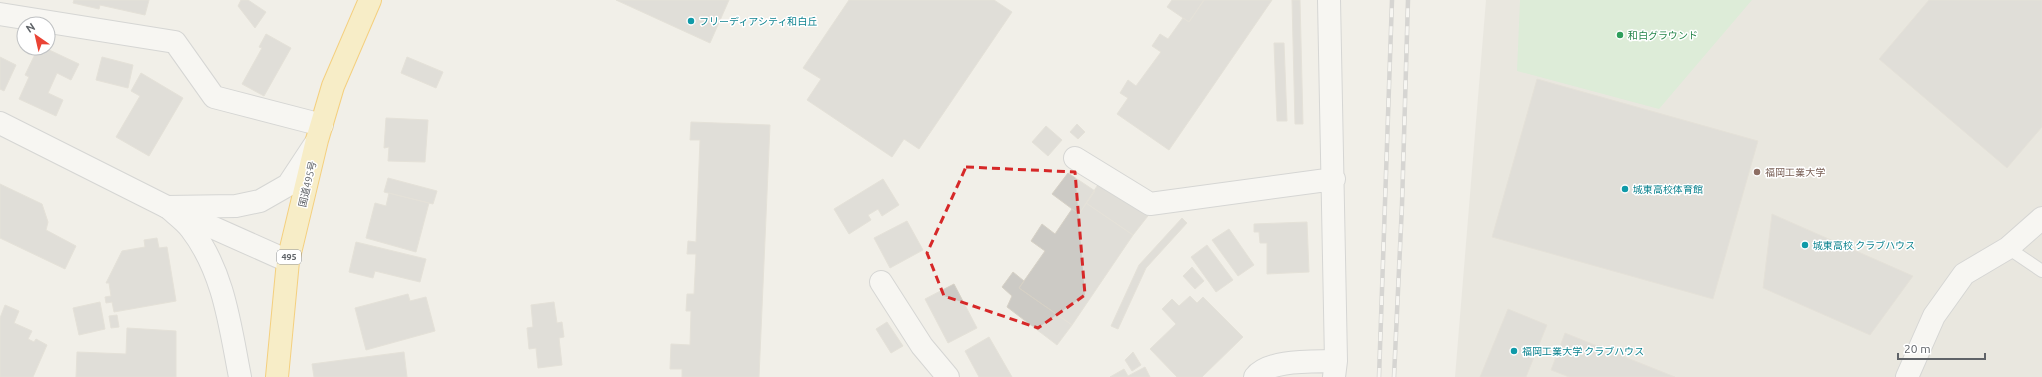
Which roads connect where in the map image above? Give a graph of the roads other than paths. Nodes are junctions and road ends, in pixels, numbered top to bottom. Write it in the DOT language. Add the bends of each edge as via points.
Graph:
graph roads {
  1 [pos="370,0"];
  2 [pos="1329,0"];
  3 [pos="0,14"];
  4 [pos="0,124"];
  5 [pos="319,132"];
  6 [pos="1074,158"];
  7 [pos="1334,180"];
  8 [pos="167,207"];
  9 [pos="2042,218"];
  10 [pos="2008,248"];
  11 [pos="288,261"];
  12 [pos="2042,271"];
  13 [pos="881,282"];
  14 [pos="1335,369"];
  15 [pos="240,377"];
  16 [pos="276,377"];
  17 [pos="948,377"];
  18 [pos="1255,377"];
  19 [pos="1907,377"];
  1 -- 5 [label="highway, 国道495号 / 495" via="333,86"];
  2 -- 7 [label="street"];
  3 -- 5 [label="street" via="175,42 214,97"];
  4 -- 8 [label="street"];
  5 -- 8 [label="street" via="288,185 260,201 236,206"];
  5 -- 11 [label="highway, 国道495号 / 495"];
  6 -- 7 [label="street" via="1150,204"];
  7 -- 14 [label="street"];
  8 -- 11 [label="street"];
  8 -- 15 [label="street" via="191,228 209,257 223,291"];
  9 -- 10 [label="street"];
  10 -- 12 [label="lane"];
  10 -- 19 [label="street" via="1964,274 1934,316"];
  11 -- 16 [label="highway, 国道495号 / 495"];
  13 -- 17 [label="street" via="922,346"];
  14 -- 18 [label="street" via="1278,364"];
}
